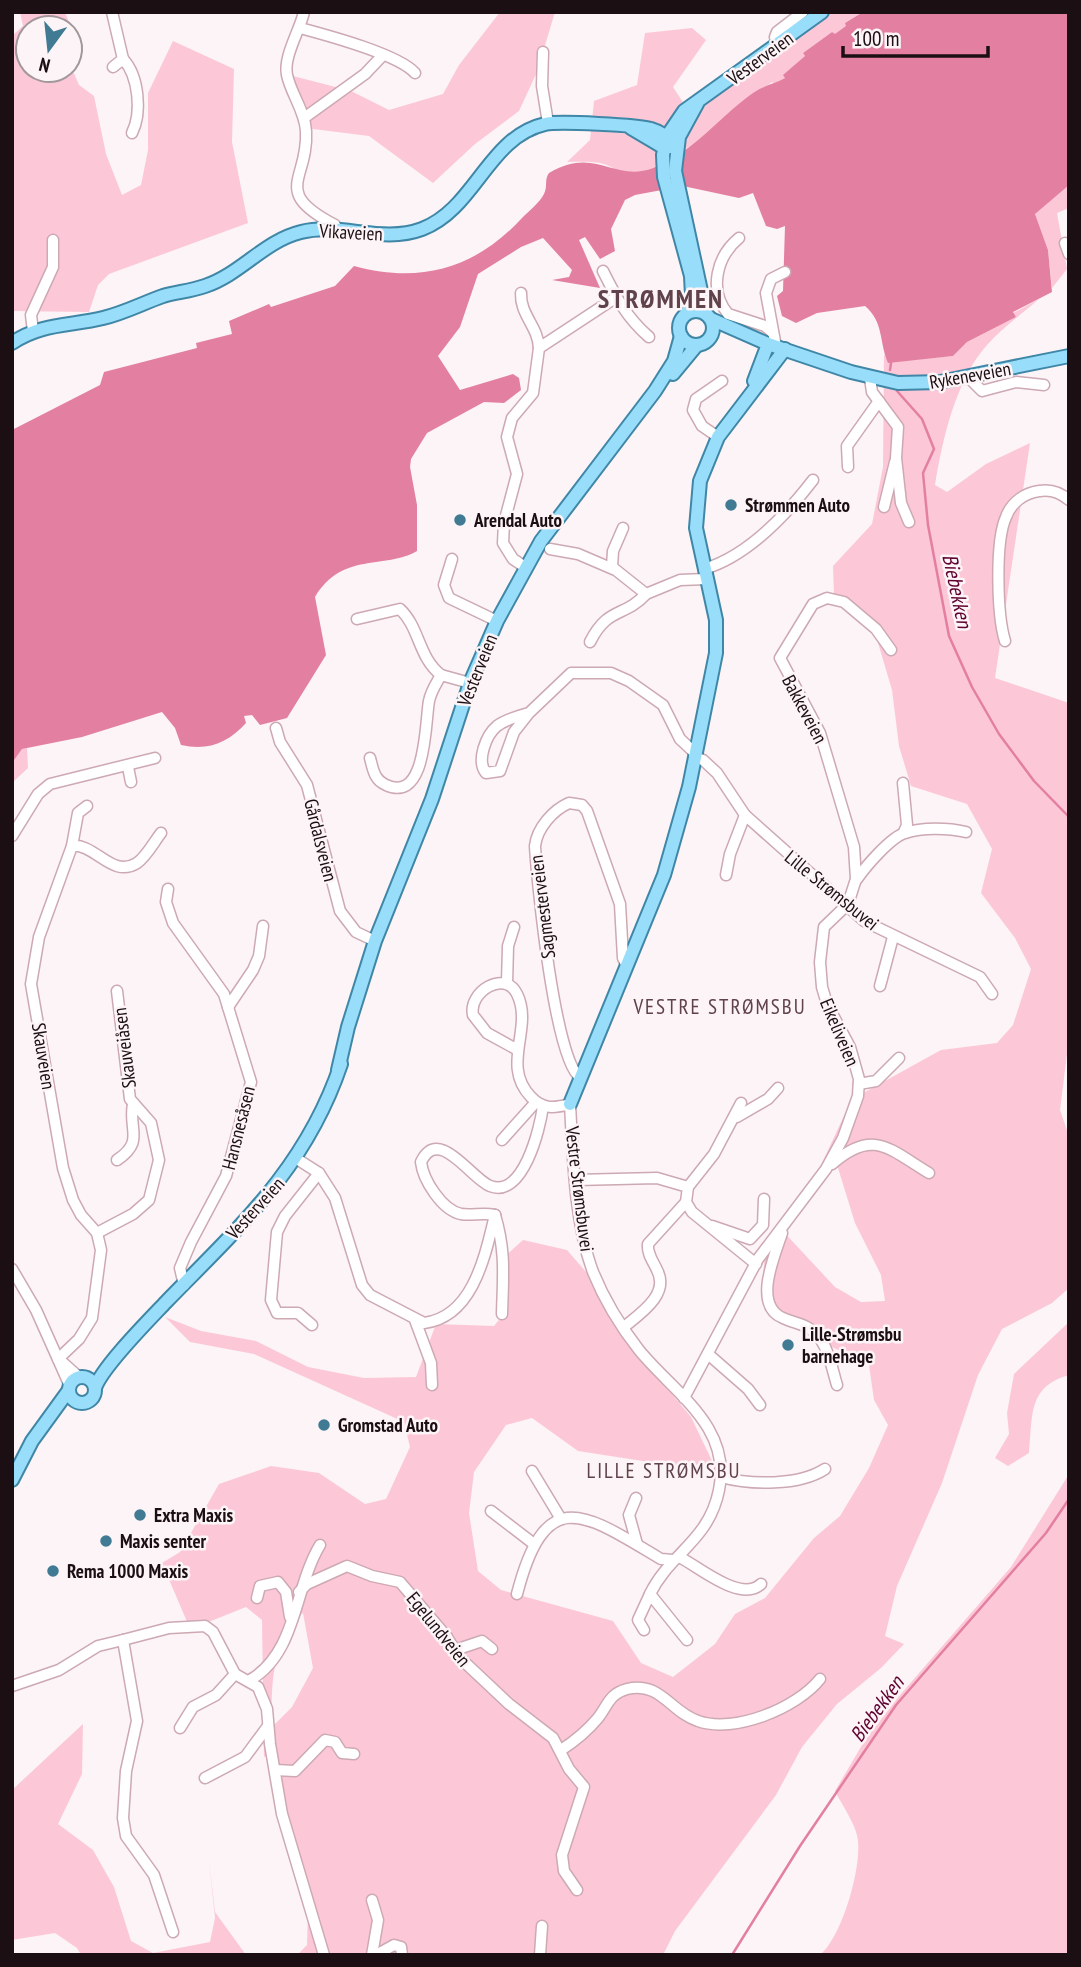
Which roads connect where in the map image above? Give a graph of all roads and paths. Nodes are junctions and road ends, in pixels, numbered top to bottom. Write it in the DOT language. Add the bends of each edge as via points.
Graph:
graph roads {
  1 [pos="112,12"];
  2 [pos="304,12"];
  3 [pos="803,12"];
  4 [pos="822,12"];
  5 [pos="300,28"];
  6 [pos="780,43"];
  7 [pos="543,52"];
  8 [pos="383,55"];
  9 [pos="124,59"];
  10 [pos="113,67"];
  11 [pos="415,73"];
  12 [pos="304,118"];
  13 [pos="548,123"];
  14 [pos="132,133"];
  15 [pos="669,148"];
  16 [pos="673,192"];
  17 [pos="337,230"];
  18 [pos="738,238"];
  19 [pos="53,240"];
  20 [pos="1065,243"];
  21 [pos="1069,254"];
  22 [pos="603,271"];
  23 [pos="785,272"];
  24 [pos="521,293"];
  25 [pos="615,298"];
  26 [pos="688,312"];
  27 [pos="708,317"];
  28 [pos="33,331"];
  29 [pos="681,336"];
  30 [pos="649,337"];
  31 [pos="750,338"];
  32 [pos="703,342"];
  33 [pos="12,343"];
  34 [pos="775,346"];
  35 [pos="539,348"];
  36 [pos="1069,356"];
  37 [pos="968,377"];
  38 [pos="870,378"];
  39 [pos="722,381"];
  40 [pos="1044,385"];
  41 [pos="655,391"];
  42 [pos="878,401"];
  43 [pos="718,437"];
  44 [pos="896,458"];
  45 [pos="848,467"];
  46 [pos="813,480"];
  47 [pos="1069,500"];
  48 [pos="884,507"];
  49 [pos="909,522"];
  50 [pos="624,528"];
  51 [pos="550,548"];
  52 [pos="452,559"];
  53 [pos="525,567"];
  54 [pos="613,569"];
  55 [pos="705,574"];
  56 [pos="646,594"];
  57 [pos="357,619"];
  58 [pos="497,621"];
  59 [pos="1005,641"];
  60 [pos="590,642"];
  61 [pos="891,650"];
  62 [pos="440,676"];
  63 [pos="470,683"];
  64 [pos="529,713"];
  65 [pos="275,728"];
  66 [pos="694,755"];
  67 [pos="155,758"];
  68 [pos="370,758"];
  69 [pos="128,767"];
  70 [pos="131,782"];
  71 [pos="902,783"];
  72 [pos="88,806"];
  73 [pos="745,815"];
  74 [pos="904,832"];
  75 [pos="966,832"];
  76 [pos="161,833"];
  77 [pos="12,836"];
  78 [pos="72,846"];
  79 [pos="726,875"];
  80 [pos="856,879"];
  81 [pos="168,889"];
  82 [pos="845,906"];
  83 [pos="263,926"];
  84 [pos="514,927"];
  85 [pos="892,937"];
  86 [pos="375,941"];
  87 [pos="627,966"];
  88 [pos="507,983"];
  89 [pos="880,986"];
  90 [pos="117,991"];
  91 [pos="992,994"];
  92 [pos="229,1007"];
  93 [pos="516,1049"];
  94 [pos="899,1058"];
  95 [pos="580,1077"];
  96 [pos="859,1084"];
  97 [pos="778,1088"];
  98 [pos="741,1103"];
  99 [pos="133,1104"];
  100 [pos="540,1104"];
  101 [pos="570,1104"];
  102 [pos="730,1126"];
  103 [pos="502,1140"];
  104 [pos="297,1158"];
  105 [pos="117,1160"];
  106 [pos="826,1168"];
  107 [pos="319,1173"];
  108 [pos="929,1174"];
  109 [pos="576,1180"];
  110 [pos="688,1187"];
  111 [pos="764,1199"];
  112 [pos="686,1202"];
  113 [pos="495,1215"];
  114 [pos="699,1220"];
  115 [pos="781,1229"];
  116 [pos="97,1233"];
  117 [pos="756,1264"];
  118 [pos="12,1269"];
  119 [pos="184,1285"];
  120 [pos="502,1314"];
  121 [pos="415,1320"];
  122 [pos="312,1325"];
  123 [pos="143,1326"];
  124 [pos="624,1327"];
  125 [pos="708,1354"];
  126 [pos="58,1359"];
  127 [pos="82,1378"];
  128 [pos="432,1385"];
  129 [pos="837,1385"];
  130 [pos="69,1388"];
  131 [pos="95,1388"];
  132 [pos="684,1398"];
  133 [pos="80,1403"];
  134 [pos="760,1405"];
  135 [pos="37,1433"];
  136 [pos="825,1469"];
  137 [pos="532,1471"];
  138 [pos="721,1478"];
  139 [pos="12,1479"];
  140 [pos="636,1498"];
  141 [pos="491,1511"];
  142 [pos="561,1519"];
  143 [pos="534,1544"];
  144 [pos="320,1545"];
  145 [pos="638,1545"];
  146 [pos="677,1559"];
  147 [pos="761,1584"];
  148 [pos="299,1592"];
  149 [pos="517,1594"];
  150 [pos="650,1594"];
  151 [pos="257,1598"];
  152 [pos="291,1621"];
  153 [pos="644,1630"];
  154 [pos="122,1640"];
  155 [pos="687,1640"];
  156 [pos="492,1649"];
  157 [pos="455,1650"];
  158 [pos="235,1674"];
  159 [pos="820,1679"];
  160 [pos="250,1680"];
  161 [pos="12,1686"];
  162 [pos="268,1725"];
  163 [pos="180,1728"];
  164 [pos="561,1750"];
  165 [pos="354,1754"];
  166 [pos="275,1770"];
  167 [pos="205,1778"];
  168 [pos="577,1890"];
  169 [pos="372,1900"];
  170 [pos="542,1926"];
  171 [pos="173,1932"];
  172 [pos="324,1955"];
  173 [pos="374,1955"];
  174 [pos="402,1955"];
  175 [pos="540,1955"];
  1 -- 9 [label="street"];
  2 -- 5 [label="street"];
  3 -- 6 [label="street" via="777,32"];
  4 -- 6 [label="main road, Vesterveien"];
  5 -- 8 [label="street"];
  5 -- 12 [label="street" via="286,73"];
  6 -- 15 [label="main road, Vesterveien" via="684,111"];
  7 -- 13 [label="street"];
  8 -- 11 [label="street"];
  8 -- 12 [label="street" via="365,74"];
  9 -- 10 [label="street"];
  9 -- 14 [label="street" via="132,71 138,113"];
  12 -- 17 [label="street" via="306,140 296,175 297,192 305,206"];
  13 -- 15 [label="main road, Vikaveien" via="631,128"];
  13 -- 17 [label="main road, Vikaveien" via="516,136 451,211 430,225 389,234"];
  15 -- 16 [label="main road"];
  16 -- 26 [label="main road" via="691,276"];
  16 -- 27 [label="main road"];
  17 -- 28 [label="main road, Vikaveien" via="311,230 278,240 246,265 206,286 108,317"];
  18 -- 34 [label="street" via="720,261 719,300 728,314 765,326"];
  19 -- 28 [label="street" via="53,267 31,315"];
  20 -- 21 [label="street"];
  22 -- 25 [label="street"];
  23 -- 34 [label="street" via="775,275 768,285"];
  24 -- 35 [label="street" via="522,312 535,331"];
  25 -- 30 [label="street"];
  25 -- 35 [label="street"];
  26 -- 27 [label="main road"];
  26 -- 29 [label="main road" via="679,325"];
  27 -- 31 [label="main road, Rykeneveien"];
  27 -- 32 [label="main road" via="713,330"];
  28 -- 33 [label="main road, Vikaveien"];
  29 -- 32 [label="main road" via="688,343"];
  29 -- 41 [label="main road, Vesterveien" via="674,361"];
  31 -- 32 [label="main road, Rykeneveien"];
  31 -- 34 [label="main road, Rykeneveien"];
  32 -- 41 [label="main road, Vesterveien"];
  34 -- 38 [label="main road, Rykeneveien"];
  34 -- 43 [label="main road, Vestre Strømsbuvei"];
  35 -- 53 [label="street" via="533,393 512,418 507,437 517,474 502,535 513,559"];
  36 -- 37 [label="main road, Rykeneveien"];
  37 -- 38 [label="main road, Rykeneveien" via="925,384"];
  37 -- 40 [label="street" via="982,391 1016,382"];
  38 -- 42 [label="street"];
  39 -- 43 [label="street" via="696,399 693,411 702,426"];
  41 -- 53 [label="main road, Vesterveien"];
  42 -- 44 [label="street" via="898,427"];
  42 -- 45 [label="street" via="848,446"];
  43 -- 55 [label="main road, Vestre Strømsbuvei" via="704,466 696,501"];
  44 -- 48 [label="street"];
  44 -- 49 [label="street" via="901,503"];
  46 -- 55 [label="street" via="762,535"];
  47 -- 59 [label="street" via="1046,490 1022,497 1006,515 1000,594"];
  50 -- 54 [label="street" via="612,551"];
  51 -- 54 [label="street"];
  52 -- 58 [label="street" via="444,585 449,598"];
  53 -- 58 [label="main road, Vesterveien"];
  54 -- 56 [label="street"];
  55 -- 56 [label="street"];
  55 -- 66 [label="main road, Vestre Strømsbuvei" via="716,620 716,653"];
  56 -- 60 [label="street" via="605,618"];
  57 -- 62 [label="street" via="400,608 409,617 423,656"];
  58 -- 63 [label="main road, Vesterveien"];
  61 -- 80 [label="street, Bakkeveien" via="886,638 844,602 827,598 813,604 780,658 820,733 834,772 854,847"];
  62 -- 63 [label="street"];
  62 -- 68 [label="street" via="429,700 415,776 400,787 384,785 374,774"];
  63 -- 86 [label="main road, Vesterveien" via="432,799"];
  64 -- 64 [label="street" via="514,732 500,771 486,773 481,765 483,751 492,732"];
  64 -- 66 [label="street" via="568,673 611,673 663,705"];
  65 -- 86 [label="street, Gårdalsveien" via="307,785 340,911 356,932"];
  66 -- 73 [label="street, Lille Strømsbuvei" via="718,773"];
  66 -- 87 [label="main road, Vestre Strømsbuvei" via="668,864"];
  67 -- 69 [label="street"];
  69 -- 70 [label="street"];
  69 -- 77 [label="street" via="50,783"];
  71 -- 74 [label="street"];
  72 -- 78 [label="street, Skauveien" via="78,813"];
  73 -- 79 [label="street"];
  73 -- 82 [label="street, Lille Strømsbuvei"];
  74 -- 75 [label="street" via="944,828"];
  74 -- 80 [label="street, Bakkeveien" via="873,856"];
  76 -- 78 [label="street" via="138,863 129,866 114,866 87,848"];
  78 -- 116 [label="street, Skauveien" via="40,937 31,984 64,1168 73,1200"];
  80 -- 82 [label="street, Bakkeveien"];
  81 -- 92 [label="street, Hansnesåsen" via="166,902 173,923 216,981"];
  82 -- 85 [label="street, Lille Strømsbuvei"];
  82 -- 96 [label="street, Eikeliveien" via="824,927 820,961 827,1004 850,1047"];
  83 -- 92 [label="street" via="253,971"];
  84 -- 88 [label="street" via="508,946"];
  85 -- 89 [label="street"];
  85 -- 91 [label="street, Lille Strømsbuvei" via="980,977"];
  86 -- 104 [label="main road, Vesterveien" via="338,1070"];
  87 -- 95 [label="main road, Vestre Strømsbuvei"];
  87 -- 95 [label="street, Sagmesterveien" via="617,892 587,811 569,803 541,829 535,846 554,998 568,1062"];
  88 -- 93 [label="street" via="521,1003"];
  88 -- 93 [label="street" via="479,992 471,1008 480,1026"];
  90 -- 99 [label="street, Skauveiåsen"];
  92 -- 119 [label="street, Hansnesåsen" via="250,1071 249,1096 226,1176 180,1268"];
  93 -- 100 [label="street" via="519,1079"];
  94 -- 96 [label="street" via="876,1082"];
  95 -- 101 [label="main road, Vestre Strømsbuvei"];
  96 -- 106 [label="street, Eikeliveien" via="851,1119"];
  97 -- 102 [label="street" via="768,1099 741,1112"];
  98 -- 102 [label="street"];
  99 -- 105 [label="street, Skauveiåsen" via="134,1140"];
  99 -- 116 [label="street, Skauveiåsen" via="155,1130 159,1160 153,1192 133,1214"];
  100 -- 101 [label="street" via="558,1108"];
  100 -- 103 [label="street"];
  100 -- 113 [label="street" via="522,1173 513,1183 490,1186 439,1149 430,1151 421,1162 450,1209 460,1214"];
  101 -- 109 [label="street, Vestre Strømsbuvei"];
  102 -- 110 [label="street"];
  104 -- 107 [label="street"];
  104 -- 119 [label="main road, Vesterveien"];
  106 -- 108 [label="street" via="847,1151 867,1143 891,1150"];
  106 -- 115 [label="street, Eikeliveien"];
  107 -- 121 [label="street" via="335,1198 358,1276 370,1294"];
  107 -- 122 [label="street" via="277,1232 271,1300 277,1313 298,1313"];
  109 -- 110 [label="street" via="657,1178"];
  109 -- 124 [label="street, Vestre Strømsbuvei" via="593,1273"];
  110 -- 112 [label="street"];
  111 -- 114 [label="street" via="763,1225 750,1239"];
  112 -- 114 [label="street"];
  112 -- 124 [label="street" via="648,1244 662,1279 660,1290"];
  113 -- 120 [label="street" via="506,1268 501,1283"];
  113 -- 121 [label="street" via="477,1274 463,1301 447,1317 424,1323"];
  114 -- 117 [label="street"];
  115 -- 117 [label="street, Eikeliveien"];
  115 -- 129 [label="street, Eikeliveien" via="768,1276 771,1303 781,1318 803,1324 819,1336"];
  116 -- 126 [label="street" via="101,1251 92,1318"];
  117 -- 125 [label="street, Eikeliveien"];
  118 -- 126 [label="street"];
  119 -- 123 [label="main road, Vesterveien"];
  121 -- 128 [label="street" via="431,1363"];
  123 -- 127 [label="main road, Vesterveien"];
  123 -- 131 [label="main road, Vesterveien"];
  124 -- 132 [label="street, Vestre Strømsbuvei"];
  125 -- 132 [label="street, Eikeliveien"];
  125 -- 134 [label="street"];
  126 -- 127 [label="street"];
  126 -- 130 [label="street"];
  127 -- 130 [label="main road"];
  127 -- 131 [label="main road"];
  130 -- 133 [label="main road" via="73,1400"];
  130 -- 135 [label="main road"];
  131 -- 133 [label="main road" via="92,1399"];
  132 -- 138 [label="street, Vestre Strømsbuvei" via="705,1420 716,1441"];
  133 -- 135 [label="main road"];
  135 -- 139 [label="main road"];
  136 -- 138 [label="street" via="813,1477 790,1481"];
  137 -- 142 [label="street"];
  138 -- 146 [label="street, Vestre Strømsbuvei" via="713,1510 693,1544"];
  140 -- 145 [label="street" via="629,1515"];
  141 -- 143 [label="street"];
  142 -- 143 [label="street" via="546,1528"];
  142 -- 145 [label="street" via="595,1521"];
  143 -- 149 [label="street"];
  144 -- 148 [label="street"];
  145 -- 146 [label="street" via="661,1559"];
  146 -- 147 [label="street" via="735,1587 752,1589"];
  146 -- 150 [label="street, Vestre Strømsbuvei"];
  148 -- 152 [label="street"];
  148 -- 157 [label="street, Egelundveien" via="347,1566 396,1580"];
  150 -- 153 [label="street, Vestre Strømsbuvei" via="638,1620"];
  150 -- 155 [label="street"];
  151 -- 152 [label="street" via="260,1586 278,1582 286,1592"];
  152 -- 160 [label="street" via="278,1657"];
  154 -- 158 [label="street" via="169,1628 205,1626 213,1632"];
  154 -- 161 [label="street" via="98,1646 59,1670"];
  154 -- 171 [label="street" via="137,1721 126,1771 126,1836 154,1875"];
  156 -- 157 [label="street" via="482,1641"];
  157 -- 164 [label="street, Egelundveien"];
  158 -- 160 [label="street"];
  158 -- 163 [label="street" via="216,1695 193,1707"];
  159 -- 164 [label="street" via="789,1706 729,1724 700,1722 652,1689 629,1689 611,1696 599,1717"];
  160 -- 162 [label="street" via="264,1697"];
  162 -- 166 [label="street"];
  162 -- 167 [label="street" via="245,1757"];
  164 -- 168 [label="street, Egelundveien" via="584,1787 562,1855 564,1871"];
  165 -- 166 [label="street" via="342,1753 335,1742 325,1740 295,1771"];
  166 -- 172 [label="street" via="285,1826"];
  169 -- 173 [label="street" via="378,1920"];
  170 -- 175 [label="street"];
  173 -- 174 [label="street" via="394,1944 401,1947"];
}
